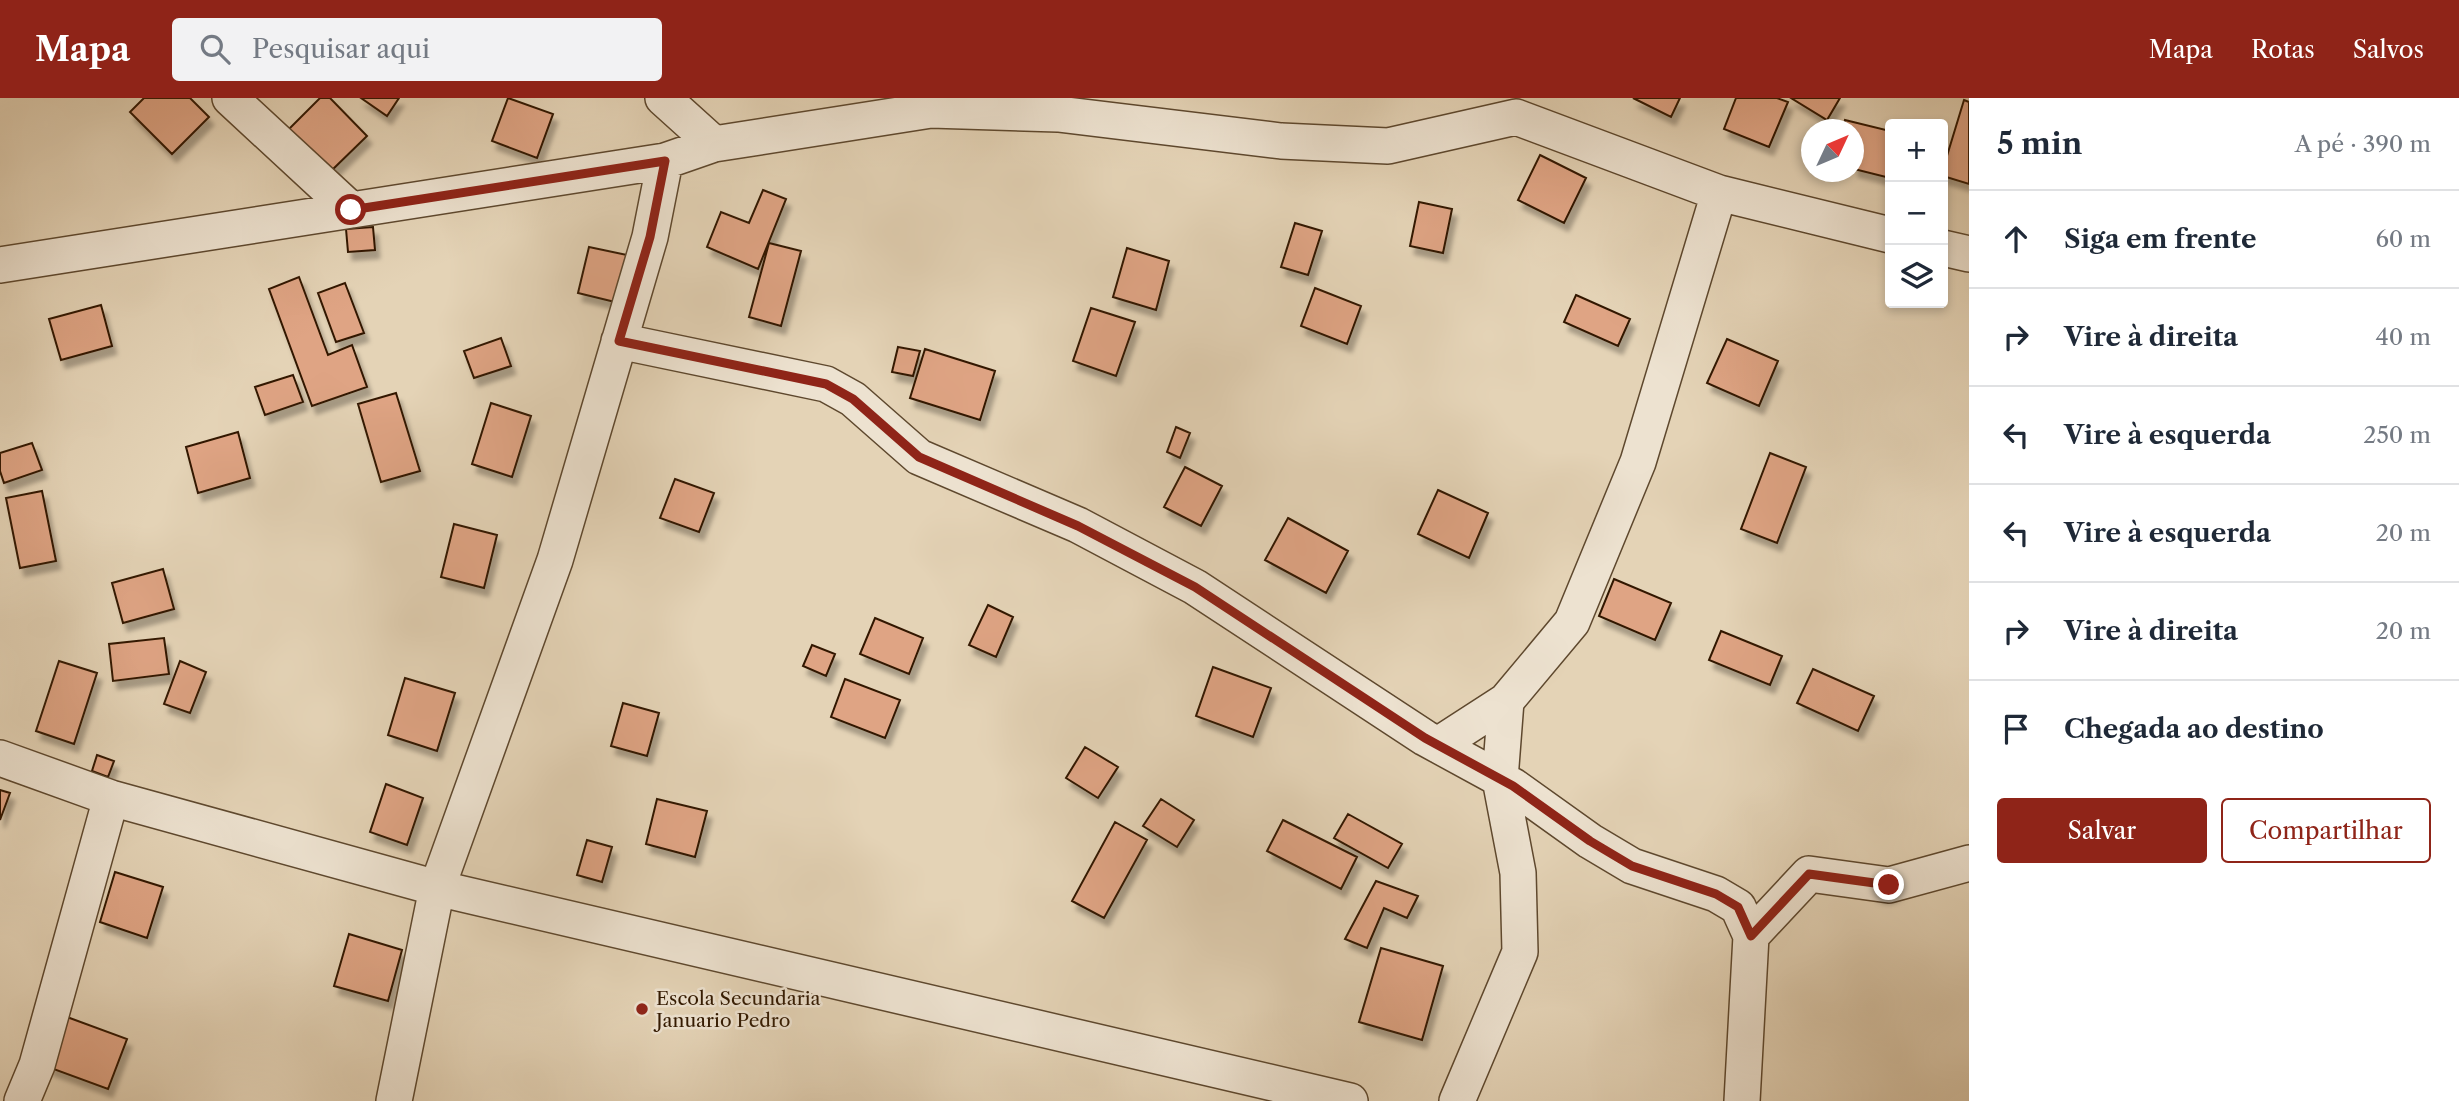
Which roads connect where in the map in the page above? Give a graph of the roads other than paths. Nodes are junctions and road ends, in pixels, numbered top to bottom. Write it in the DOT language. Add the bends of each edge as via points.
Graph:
graph roads {
  1 [pos="230,98"];
  2 [pos="663,98"];
  3 [pos="1505,107"];
  4 [pos="714,144"];
  5 [pos="665,161"];
  6 [pos="1719,193"];
  7 [pos="351,210"];
  8 [pos="1885,234"];
  9 [pos="1948,249"];
  10 [pos="1969,254"];
  11 [pos="0,265"];
  12 [pos="619,341"];
  13 [pos="1506,701"];
  14 [pos="1438,745"];
  15 [pos="0,758"];
  16 [pos="1500,779"];
  17 [pos="111,798"];
  18 [pos="1969,863"];
  19 [pos="437,888"];
  20 [pos="1751,936"];
  21 [pos="22,1101"];
  22 [pos="394,1101"];
  23 [pos="1350,1101"];
  24 [pos="1457,1101"];
  25 [pos="1742,1101"];
  1 -- 7 [label="street"];
  2 -- 4 [label="street"];
  3 -- 4 [label="street" via="1388,146 1281,141 1058,114 931,110"];
  3 -- 6 [label="street"];
  4 -- 5 [label="street"];
  5 -- 7 [label="street"];
  5 -- 12 [label="street" via="650,237"];
  6 -- 8 [label="street"];
  6 -- 13 [label="street" via="1638,462 1573,622"];
  7 -- 11 [label="street"];
  9 -- 10 [label="street"];
  12 -- 14 [label="street" via="826,384 853,399 919,457 1078,526 1195,587"];
  12 -- 19 [label="street" via="555,560"];
  13 -- 14 [label="street"];
  13 -- 16 [label="street"];
  14 -- 16 [label="street"];
  15 -- 17 [label="street"];
  16 -- 20 [label="street" via="1632,866 1727,900 1738,907"];
  16 -- 24 [label="street" via="1518,873 1520,952"];
  17 -- 19 [label="street"];
  17 -- 21 [label="street" via="37,1065"];
  18 -- 20 [label="street" via="1889,885 1809,874"];
  19 -- 22 [label="street"];
  19 -- 23 [label="street"];
  20 -- 25 [label="street"];
}
